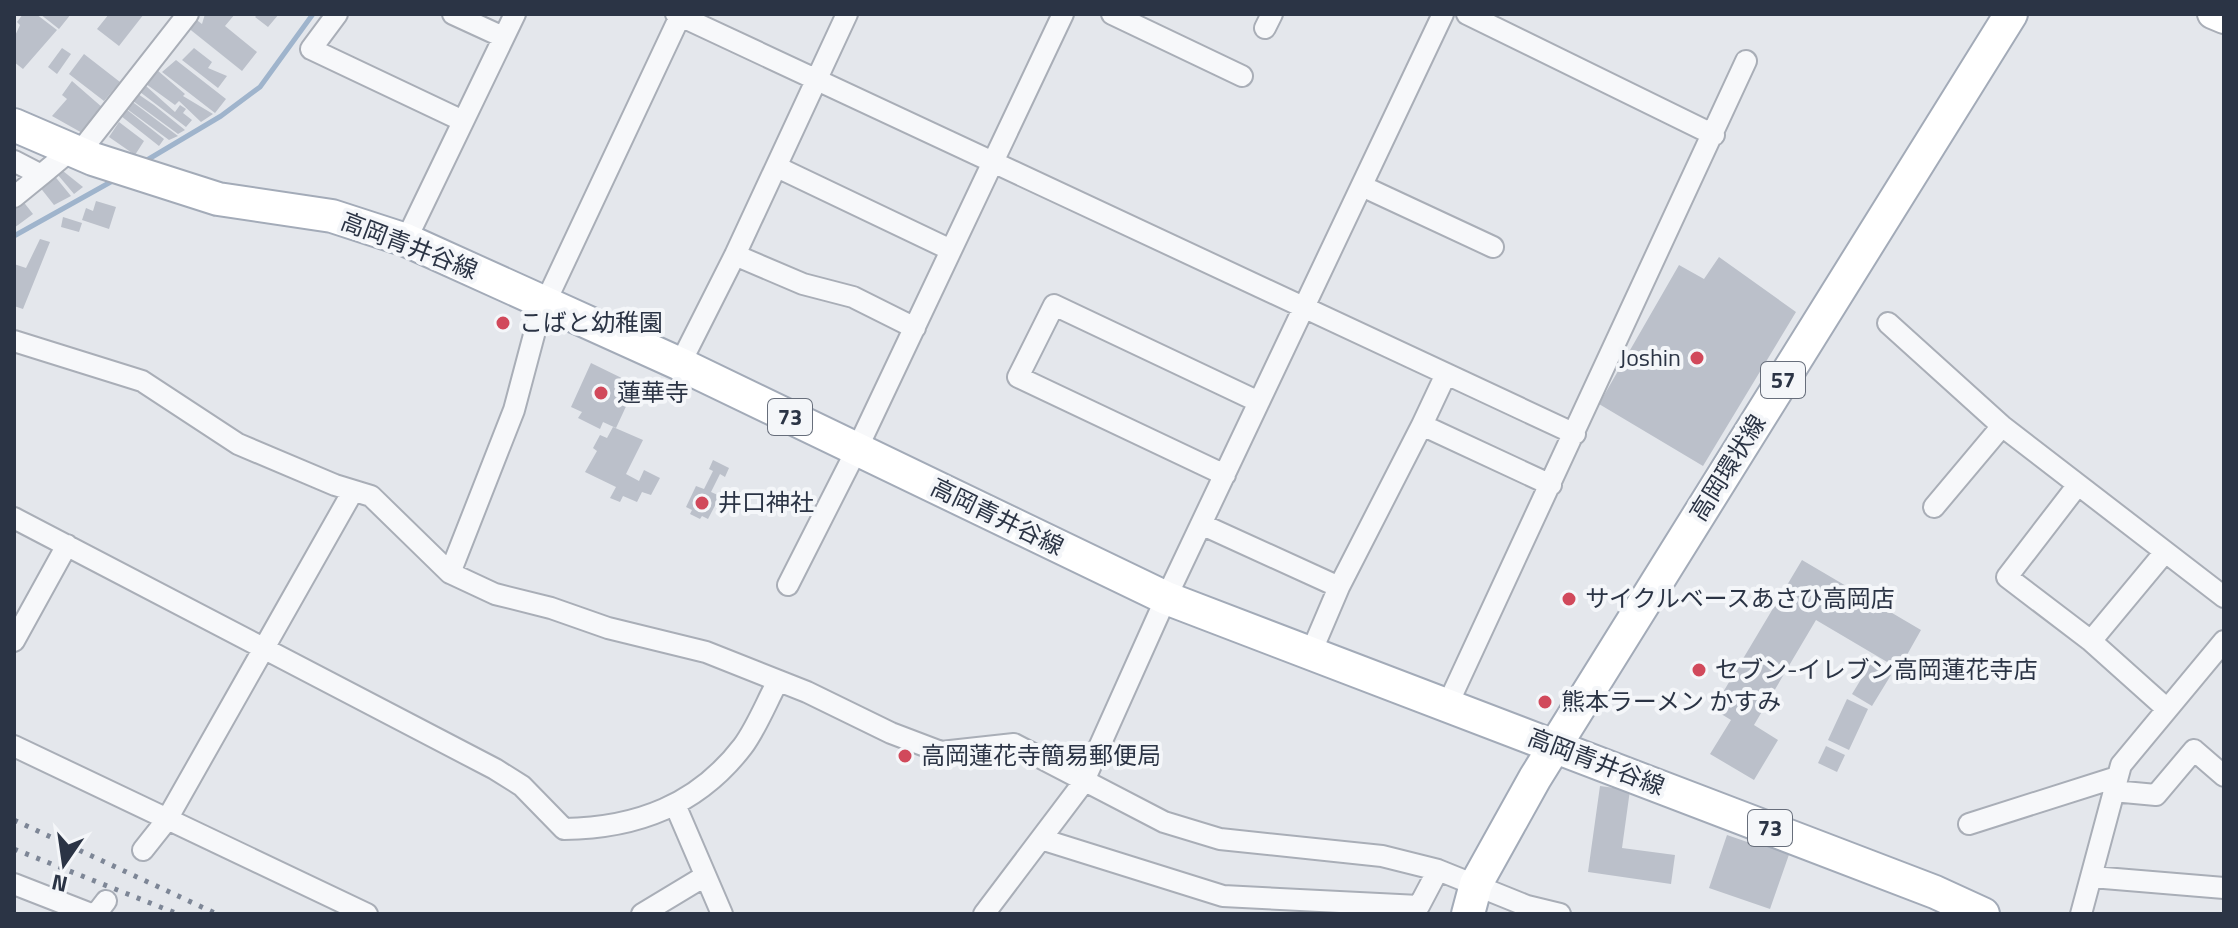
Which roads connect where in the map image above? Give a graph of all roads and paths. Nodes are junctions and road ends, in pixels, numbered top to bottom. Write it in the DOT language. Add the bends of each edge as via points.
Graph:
graph roads {
  1 [pos="188,14"];
  2 [pos="337,14"];
  3 [pos="453,14"];
  4 [pos="515,14"];
  5 [pos="847,14"];
  6 [pos="1063,14"];
  7 [pos="1112,14"];
  8 [pos="1443,14"];
  9 [pos="1467,14"];
  10 [pos="2011,14"];
  11 [pos="2212,14"];
  12 [pos="679,15"];
  13 [pos="2224,19"];
  14 [pos="503,37"];
  15 [pos="1746,61"];
  16 [pos="1242,76"];
  17 [pos="816,79"];
  18 [pos="463,121"];
  19 [pos="14,125"];
  20 [pos="1714,135"];
  21 [pos="75,152"];
  22 [pos="14,161"];
  23 [pos="994,161"];
  24 [pos="777,167"];
  25 [pos="41,175"];
  26 [pos="1362,186"];
  27 [pos="14,197"];
  28 [pos="406,240"];
  29 [pos="1493,247"];
  30 [pos="951,250"];
  31 [pos="735,255"];
  32 [pos="545,302"];
  33 [pos="1305,307"];
  34 [pos="1888,323"];
  35 [pos="915,328"];
  36 [pos="14,341"];
  37 [pos="680,364"];
  38 [pos="1446,374"];
  39 [pos="1259,402"];
  40 [pos="1422,425"];
  41 [pos="2002,426"];
  42 [pos="1575,434"];
  43 [pos="857,449"];
  44 [pos="1225,475"];
  45 [pos="1551,485"];
  46 [pos="2077,486"];
  47 [pos="353,491"];
  48 [pos="1934,507"];
  49 [pos="14,518"];
  50 [pos="1203,525"];
  51 [pos="67,545"];
  52 [pos="2165,552"];
  53 [pos="450,573"];
  54 [pos="788,585"];
  55 [pos="1339,587"];
  56 [pos="2224,597"];
  57 [pos="1166,598"];
  58 [pos="14,641"];
  59 [pos="2091,641"];
  60 [pos="2224,641"];
  61 [pos="263,647"];
  62 [pos="1310,655"];
  63 [pos="778,681"];
  64 [pos="1446,708"];
  65 [pos="2167,709"];
  66 [pos="1556,745"];
  67 [pos="14,746"];
  68 [pos="2224,776"];
  69 [pos="1083,783"];
  70 [pos="2115,784"];
  71 [pos="676,807"];
  72 [pos="166,821"];
  73 [pos="1969,824"];
  74 [pos="1041,839"];
  75 [pos="143,850"];
  76 [pos="1438,870"];
  77 [pos="705,876"];
  78 [pos="2092,877"];
  79 [pos="14,884"];
  80 [pos="2224,888"];
  81 [pos="1932,903"];
  82 [pos="1444,907"];
  83 [pos="98,910"];
  84 [pos="1523,910"];
  85 [pos="367,914"];
  86 [pos="642,914"];
  87 [pos="722,914"];
  88 [pos="984,914"];
  89 [pos="1560,914"];
  90 [pos="1983,914"];
  91 [pos="2081,914"];
  1 -- 21 [label="street"];
  2 -- 18 [label="street" via="311,49"];
  3 -- 14 [label="street"];
  4 -- 14 [label="street"];
  5 -- 17 [label="street"];
  6 -- 23 [label="street"];
  7 -- 16 [label="street"];
  8 -- 26 [label="street"];
  9 -- 20 [label="street"];
  10 -- 66 [label="main road, 高岡環状線 / 57"];
  11 -- 13 [label="street"];
  12 -- 17 [label="street"];
  12 -- 32 [label="street"];
  14 -- 18 [label="street"];
  15 -- 20 [label="street"];
  17 -- 23 [label="street"];
  17 -- 24 [label="street"];
  18 -- 28 [label="street"];
  19 -- 21 [label="main road, 高岡青井谷線 / 73"];
  20 -- 42 [label="street"];
  21 -- 25 [label="street"];
  21 -- 28 [label="main road, 高岡青井谷線 / 73" via="218,199 332,216"];
  22 -- 25 [label="street"];
  23 -- 30 [label="street"];
  23 -- 33 [label="street"];
  24 -- 30 [label="street"];
  24 -- 31 [label="street"];
  25 -- 27 [label="street"];
  26 -- 29 [label="street"];
  26 -- 33 [label="street"];
  28 -- 32 [label="main road, 高岡青井谷線 / 73"];
  30 -- 35 [label="street"];
  31 -- 35 [label="street" via="803,284 853,297"];
  31 -- 37 [label="street"];
  32 -- 37 [label="main road, 高岡青井谷線 / 73"];
  32 -- 53 [label="street" via="514,410"];
  33 -- 38 [label="street"];
  33 -- 39 [label="street"];
  34 -- 41 [label="street"];
  35 -- 43 [label="street"];
  36 -- 47 [label="street" via="142,381 238,444"];
  37 -- 43 [label="main road, 高岡青井谷線 / 73"];
  38 -- 40 [label="street"];
  38 -- 42 [label="street"];
  39 -- 44 [label="street"];
  39 -- 44 [label="street" via="1054,305 1018,377"];
  40 -- 45 [label="street"];
  40 -- 55 [label="street"];
  41 -- 46 [label="street"];
  41 -- 48 [label="street"];
  42 -- 45 [label="street"];
  43 -- 54 [label="street"];
  43 -- 57 [label="main road, 高岡青井谷線 / 73"];
  44 -- 50 [label="street"];
  45 -- 64 [label="street"];
  46 -- 52 [label="street"];
  46 -- 59 [label="street" via="2007,577"];
  47 -- 53 [label="street" via="371,496"];
  47 -- 61 [label="street"];
  49 -- 51 [label="street"];
  50 -- 55 [label="street"];
  50 -- 57 [label="street"];
  51 -- 58 [label="street"];
  51 -- 61 [label="street"];
  52 -- 56 [label="street"];
  52 -- 59 [label="street"];
  53 -- 63 [label="street" via="495,594 706,652"];
  55 -- 62 [label="street"];
  57 -- 62 [label="main road, 高岡青井谷線 / 73"];
  57 -- 69 [label="street"];
  59 -- 65 [label="street"];
  60 -- 65 [label="street"];
  61 -- 71 [label="street" via="495,769 522,786 564,829 592,829"];
  61 -- 72 [label="street"];
  62 -- 64 [label="main road, 高岡青井谷線 / 73"];
  63 -- 69 [label="street" via="941,752 1014,744"];
  63 -- 71 [label="street" via="744,744"];
  64 -- 66 [label="main road, 高岡青井谷線 / 73"];
  65 -- 70 [label="street" via="2121,765"];
  66 -- 81 [label="main road, 高岡青井谷線 / 73"];
  66 -- 82 [label="main road, 高岡環状線 / 57"];
  67 -- 72 [label="street"];
  68 -- 70 [label="street" via="2194,750 2156,795"];
  69 -- 74 [label="street"];
  69 -- 76 [label="street" via="1164,822 1220,839 1382,856"];
  70 -- 73 [label="street"];
  70 -- 78 [label="street"];
  71 -- 77 [label="street"];
  72 -- 75 [label="street"];
  72 -- 85 [label="street"];
  74 -- 82 [label="street" via="1223,896"];
  74 -- 88 [label="street"];
  76 -- 82 [label="street"];
  76 -- 82 [label="street"];
  77 -- 86 [label="street"];
  77 -- 87 [label="street"];
  78 -- 80 [label="street"];
  78 -- 91 [label="street"];
  79 -- 83 [label="street"];
  81 -- 90 [label="main road, 高岡青井谷線 / 73"];
  82 -- 84 [label="street"];
  84 -- 89 [label="street"];
}
